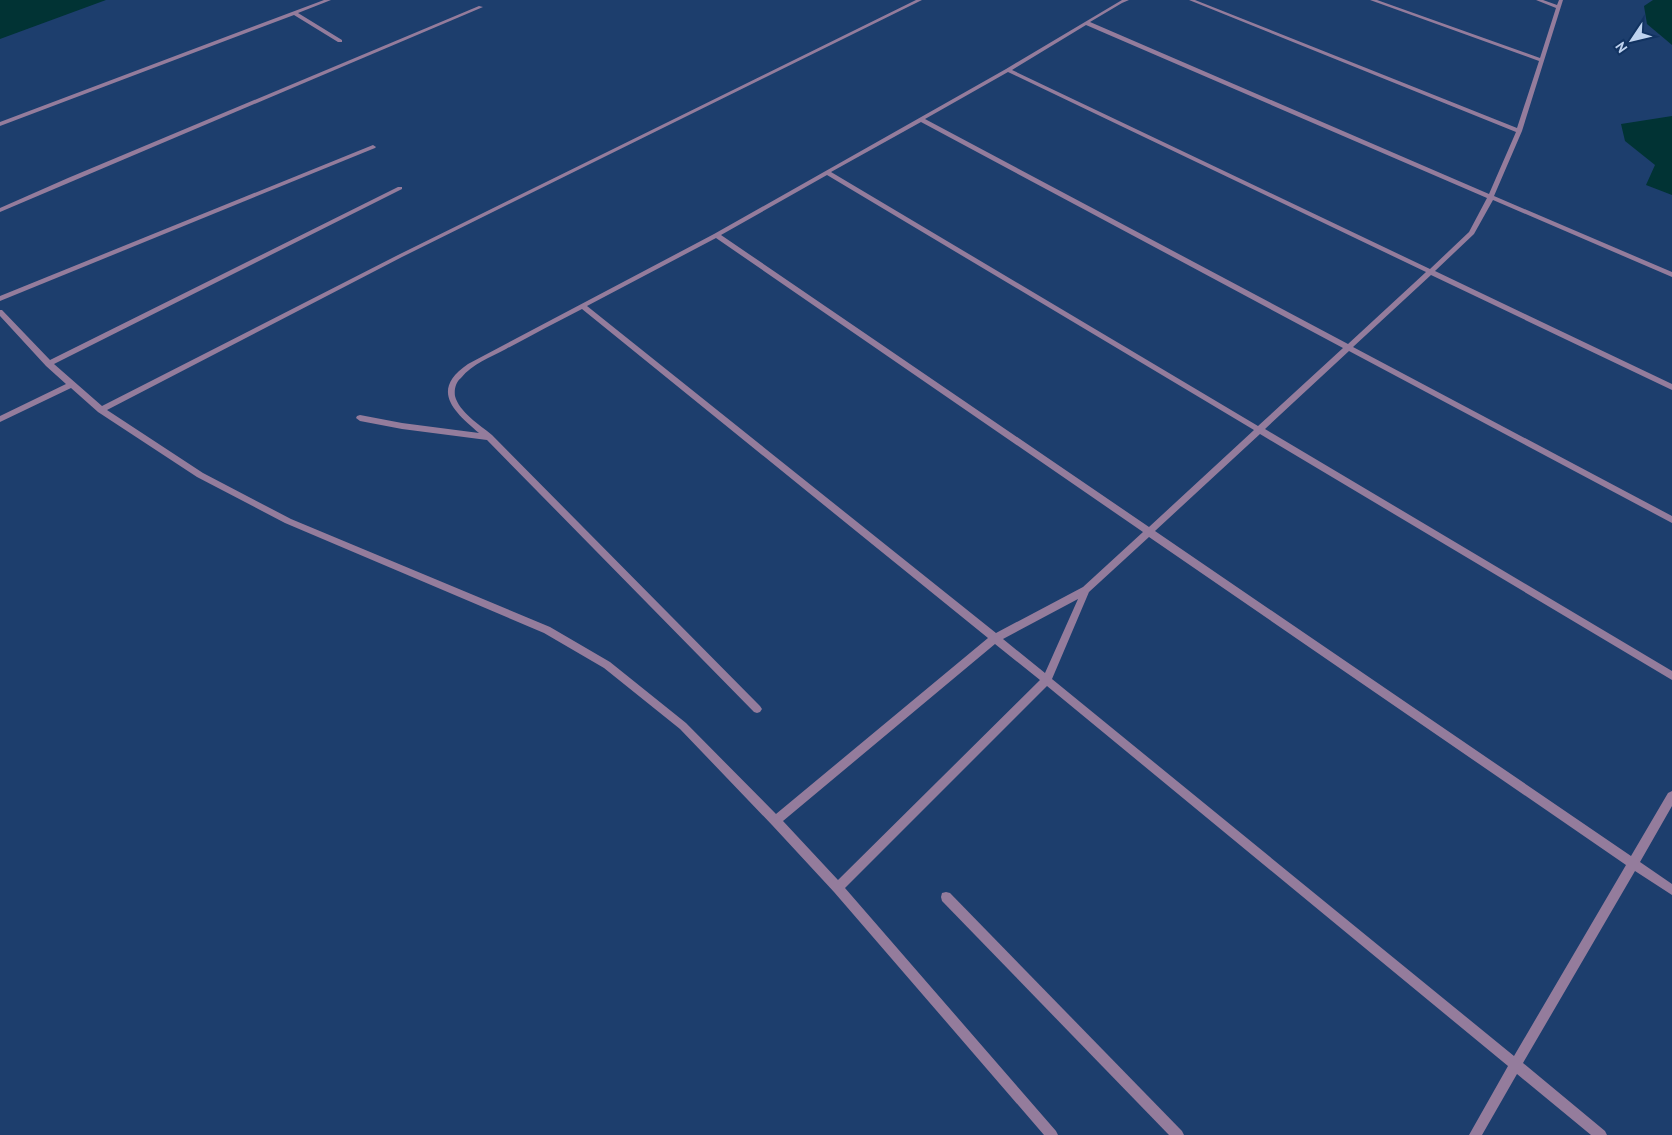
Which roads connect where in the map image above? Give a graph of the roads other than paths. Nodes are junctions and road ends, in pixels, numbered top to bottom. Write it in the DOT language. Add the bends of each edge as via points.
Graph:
graph roads {
  1 [pos="328,0"];
  2 [pos="920,0"];
  3 [pos="1128,0"];
  4 [pos="1191,0"];
  5 [pos="1372,0"];
  6 [pos="1538,0"];
  7 [pos="1560,3"];
  8 [pos="481,8"];
  9 [pos="294,13"];
  10 [pos="1087,23"];
  11 [pos="340,41"];
  12 [pos="1541,60"];
  13 [pos="1008,70"];
  14 [pos="920,119"];
  15 [pos="0,124"];
  16 [pos="1519,131"];
  17 [pos="373,147"];
  18 [pos="826,172"];
  19 [pos="400,188"];
  20 [pos="1491,197"];
  21 [pos="0,210"];
  22 [pos="716,235"];
  23 [pos="1429,271"];
  24 [pos="1672,274"];
  25 [pos="0,298"];
  26 [pos="583,306"];
  27 [pos="0,312"];
  28 [pos="1347,346"];
  29 [pos="49,364"];
  30 [pos="72,384"];
  31 [pos="1672,387"];
  32 [pos="101,410"];
  33 [pos="360,418"];
  34 [pos="0,419"];
  35 [pos="1258,429"];
  36 [pos="489,437"];
  37 [pos="1672,520"];
  38 [pos="1148,532"];
  39 [pos="1086,590"];
  40 [pos="994,639"];
  41 [pos="1672,676"];
  42 [pos="1046,680"];
  43 [pos="757,708"];
  44 [pos="1672,796"];
  45 [pos="776,821"];
  46 [pos="1633,863"];
  47 [pos="838,888"];
  48 [pos="1672,890"];
  49 [pos="946,898"];
  50 [pos="1515,1065"];
  51 [pos="1052,1135"];
  52 [pos="1178,1135"];
  53 [pos="1475,1135"];
  54 [pos="1601,1135"];
  1 -- 9 [label="street"];
  2 -- 32 [label="street" via="400,256"];
  3 -- 10 [label="street"];
  4 -- 16 [label="street"];
  5 -- 12 [label="street"];
  6 -- 7 [label="street"];
  7 -- 12 [label="street"];
  8 -- 21 [label="street"];
  9 -- 11 [label="street"];
  9 -- 15 [label="street"];
  10 -- 13 [label="street"];
  10 -- 20 [label="street"];
  12 -- 16 [label="street"];
  13 -- 14 [label="street"];
  13 -- 23 [label="street"];
  14 -- 18 [label="street"];
  14 -- 28 [label="street"];
  16 -- 20 [label="street"];
  17 -- 25 [label="street"];
  18 -- 22 [label="street"];
  18 -- 35 [label="street"];
  19 -- 29 [label="street"];
  20 -- 23 [label="street" via="1472,232"];
  20 -- 24 [label="street"];
  22 -- 26 [label="street"];
  22 -- 38 [label="street"];
  23 -- 28 [label="street"];
  23 -- 31 [label="street"];
  26 -- 36 [label="street" via="481,359 456,378 450,390 455,405"];
  26 -- 40 [label="street"];
  27 -- 29 [label="street"];
  28 -- 35 [label="street"];
  28 -- 37 [label="street"];
  29 -- 30 [label="street"];
  30 -- 32 [label="street"];
  30 -- 34 [label="street"];
  32 -- 45 [label="street" via="200,474 288,521 547,630 607,665 683,726"];
  33 -- 36 [label="street"];
  35 -- 38 [label="street"];
  35 -- 41 [label="street"];
  36 -- 43 [label="street"];
  38 -- 39 [label="street"];
  38 -- 46 [label="street"];
  39 -- 40 [label="street"];
  39 -- 42 [label="street"];
  40 -- 42 [label="street"];
  40 -- 45 [label="street"];
  42 -- 47 [label="street"];
  42 -- 50 [label="street"];
  44 -- 46 [label="street"];
  45 -- 47 [label="street"];
  46 -- 48 [label="street"];
  46 -- 50 [label="street"];
  47 -- 51 [label="street"];
  49 -- 52 [label="street"];
  50 -- 53 [label="street"];
  50 -- 54 [label="street"];
}
